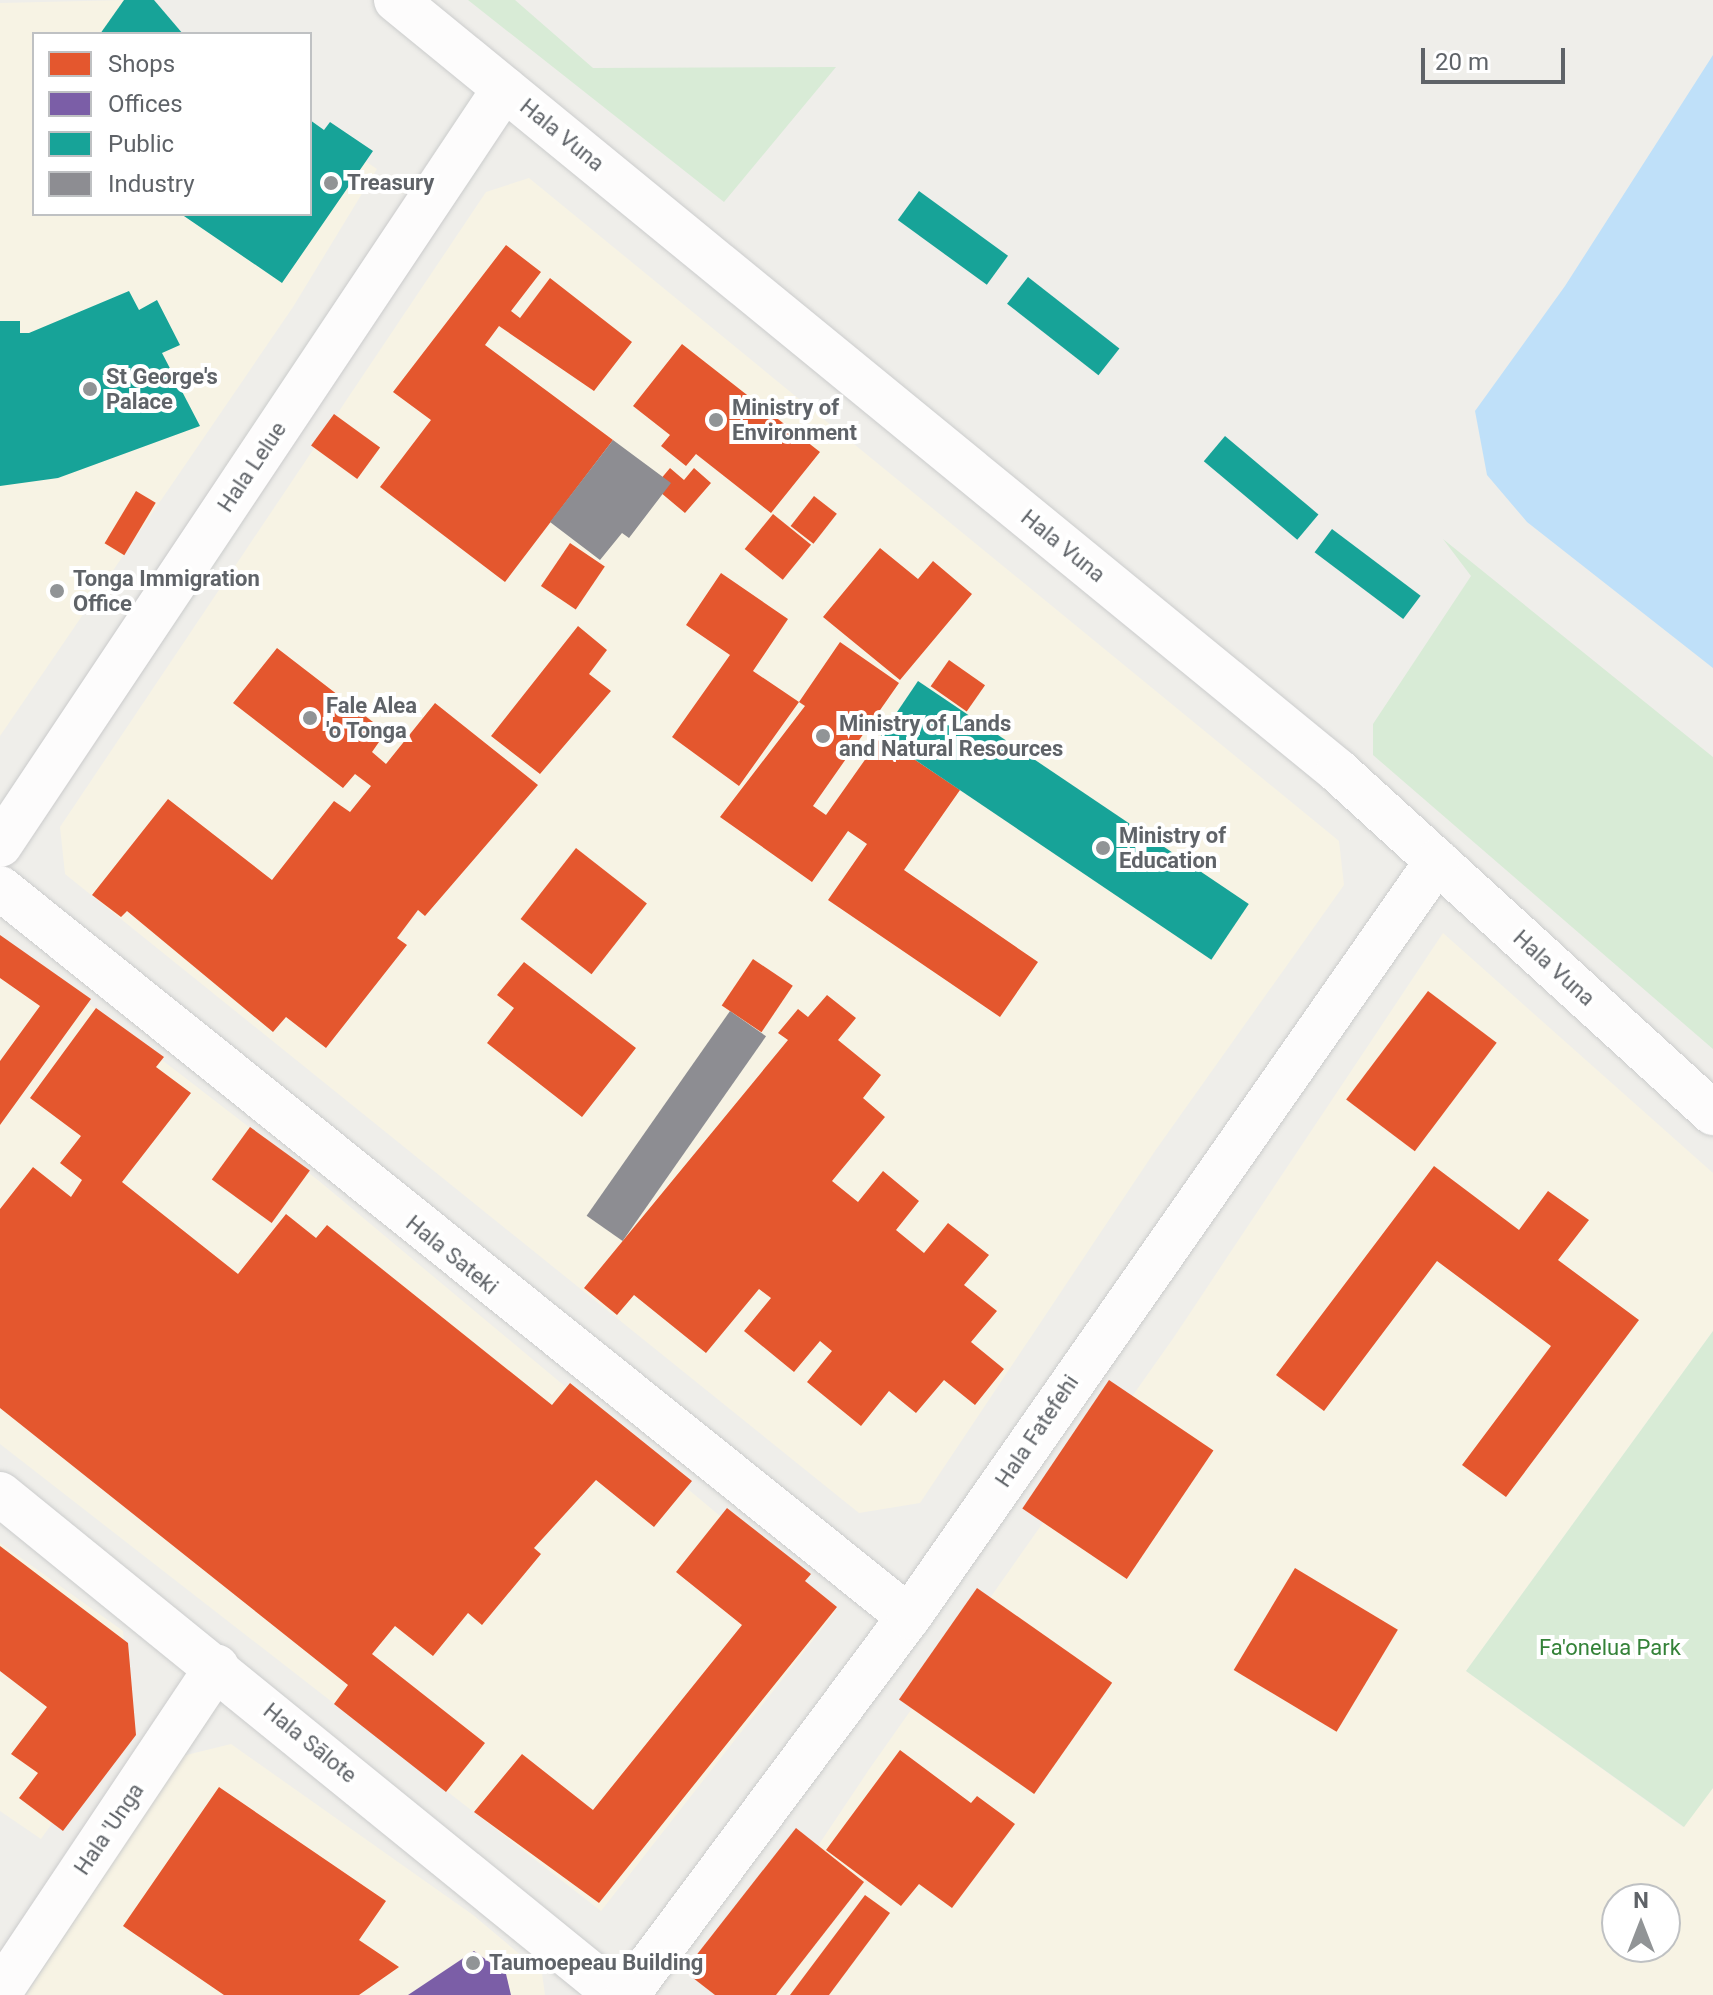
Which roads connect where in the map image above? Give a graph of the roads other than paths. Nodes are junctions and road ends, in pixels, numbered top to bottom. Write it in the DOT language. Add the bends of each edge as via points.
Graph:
graph roads {
  1 [pos="396,0"];
  2 [pos="504,89"];
  3 [pos="0,845"];
  4 [pos="1437,861"];
  5 [pos="0,888"];
  6 [pos="1713,1113"];
  7 [pos="0,1494"];
  8 [pos="909,1617"];
  9 [pos="217,1667"];
  10 [pos="0,1992"];
  11 [pos="617,1995"];
  12 [pos="627,1995"];
  1 -- 2 [label="street, Hala Vuna"];
  2 -- 3 [label="street, Hala Lelue"];
  2 -- 4 [label="street, Hala Vuna" via="1338,771"];
  4 -- 6 [label="street, Hala Vuna"];
  4 -- 8 [label="street, Hala Fatefehi"];
  5 -- 8 [label="street, Hala Sateki"];
  7 -- 9 [label="street, Hala Sālote"];
  8 -- 12 [label="street, Hala Fatefehi"];
  9 -- 10 [label="street, Hala 'Unga"];
  9 -- 11 [label="street, Hala Sālote"];
}
